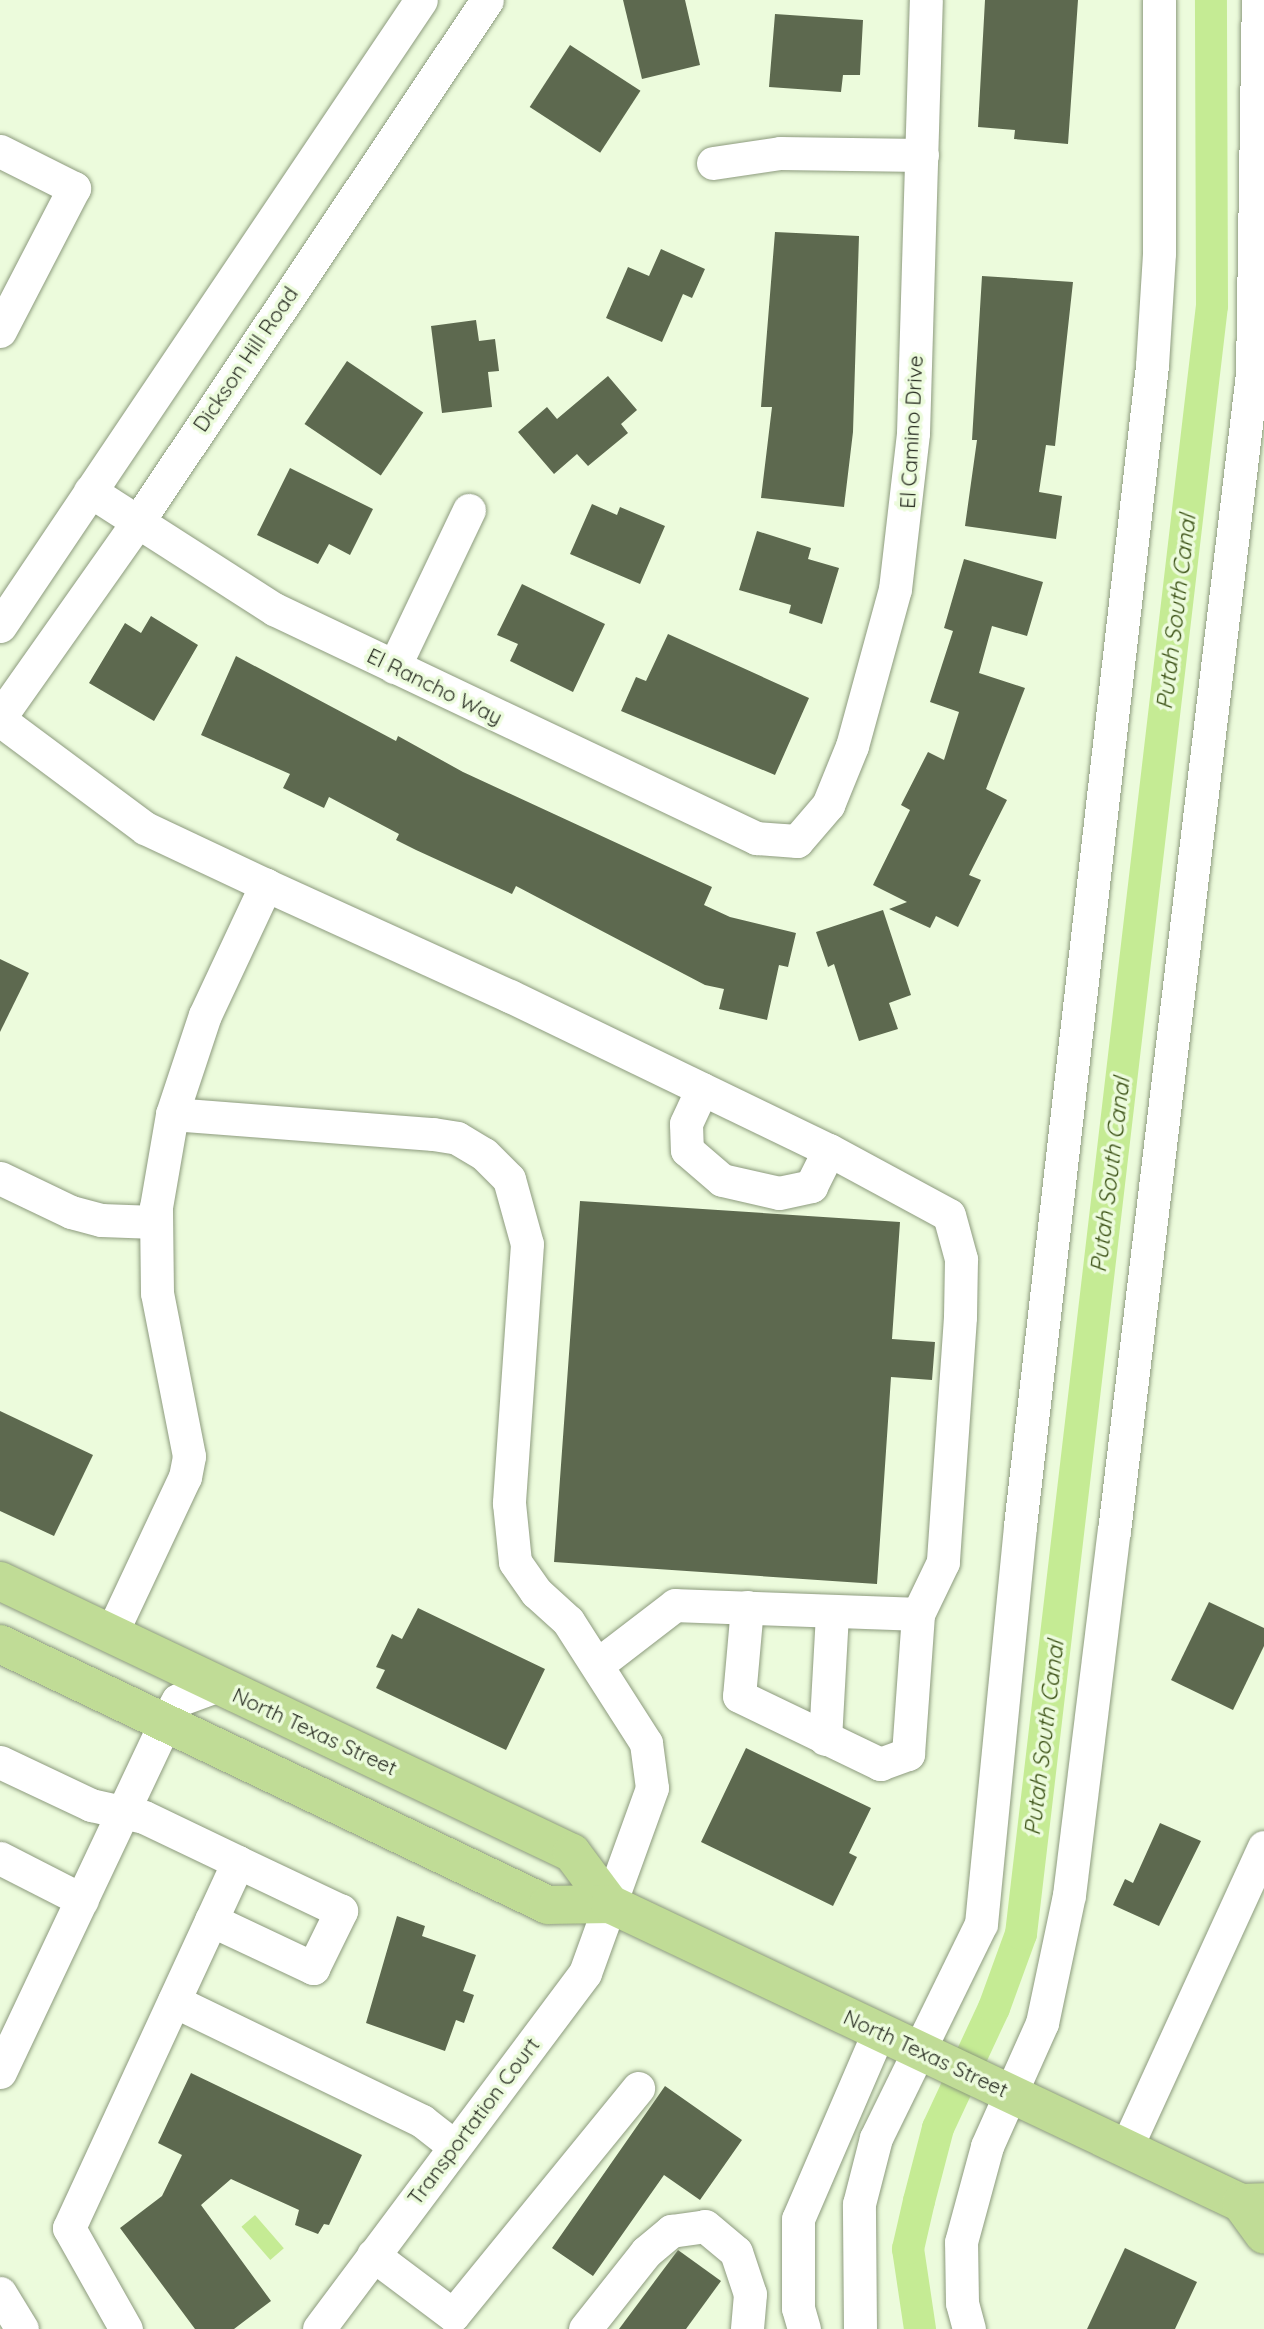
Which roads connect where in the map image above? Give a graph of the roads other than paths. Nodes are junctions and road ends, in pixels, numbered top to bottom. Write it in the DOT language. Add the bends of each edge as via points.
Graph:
graph roads {
  1 [pos="421,0"];
  2 [pos="487,0"];
  3 [pos="926,0"];
  4 [pos="1159,0"];
  5 [pos="1258,0"];
  6 [pos="0,151"];
  7 [pos="922,155"];
  8 [pos="713,163"];
  9 [pos="0,331"];
  10 [pos="90,491"];
  11 [pos="469,510"];
  12 [pos="137,523"];
  13 [pos="0,625"];
  14 [pos="394,667"];
  15 [pos="0,718"];
  16 [pos="797,841"];
  17 [pos="266,885"];
  18 [pos="702,1089"];
  19 [pos="172,1114"];
  20 [pos="829,1150"];
  21 [pos="0,1178"];
  22 [pos="155,1222"];
  23 [pos="0,1581"];
  24 [pos="747,1607"];
  25 [pos="918,1614"];
  26 [pos="832,1615"];
  27 [pos="111,1634"];
  28 [pos="0,1644"];
  29 [pos="598,1664"];
  30 [pos="219,1685"];
  31 [pos="165,1723"];
  32 [pos="825,1739"];
  33 [pos="0,1762"];
  34 [pos="123,1812"];
  35 [pos="1264,1847"];
  36 [pos="0,1858"];
  37 [pos="238,1862"];
  38 [pos="82,1900"];
  39 [pos="610,1904"];
  40 [pos="211,1920"];
  41 [pos="174,2001"];
  42 [pos="879,2031"];
  43 [pos="931,2056"];
  44 [pos="0,2072"];
  45 [pos="638,2088"];
  46 [pos="998,2088"];
  47 [pos="454,2146"];
  48 [pos="1126,2148"];
  49 [pos="1253,2202"];
  50 [pos="1264,2235"];
  51 [pos="373,2255"];
  52 [pos="0,2293"];
  53 [pos="456,2324"];
  54 [pos="22,2329"];
  55 [pos="126,2329"];
  56 [pos="319,2329"];
  57 [pos="584,2329"];
  58 [pos="747,2329"];
  59 [pos="804,2329"];
  60 [pos="860,2329"];
  61 [pos="969,2329"];
  1 -- 10 [label="street"];
  2 -- 12 [label="street, Dickson Hill Road"];
  3 -- 7 [label="street, El Camino Drive"];
  4 -- 43 [label="street" via="1159,253 1152,365 1020,1526 981,1924"];
  5 -- 46 [label="street" via="1256,262 1247,414 1069,1895 1042,2023"];
  6 -- 9 [label="street" via="74,188"];
  7 -- 8 [label="street" via="780,153"];
  7 -- 16 [label="street, El Camino Drive" via="913,433 895,589 852,746 828,805"];
  10 -- 12 [label="street, El Rancho Way"];
  10 -- 13 [label="street"];
  11 -- 14 [label="street"];
  12 -- 14 [label="street, El Rancho Way" via="274,609"];
  12 -- 15 [label="street, Dickson Hill Road"];
  14 -- 16 [label="street, El Rancho Way" via="756,838"];
  15 -- 17 [label="street" via="145,828"];
  17 -- 18 [label="street"];
  17 -- 19 [label="street" via="205,1015"];
  18 -- 20 [label="street"];
  18 -- 20 [label="street" via="686,1124 687,1150 722,1180 779,1193 811,1186"];
  19 -- 22 [label="street"];
  19 -- 29 [label="street, Transportation Court" via="457,1138 484,1154 509,1179 527,1244 508,1534 527,1582 568,1621"];
  20 -- 25 [label="street" via="949,1215 961,1259 943,1562"];
  21 -- 22 [label="street" via="71,1212 101,1220"];
  22 -- 27 [label="street" via="160,1316 188,1432 189,1456 185,1477"];
  23 -- 27 [label="main road, North Texas Street"];
  24 -- 26 [label="street"];
  24 -- 29 [label="street" via="675,1605"];
  24 -- 32 [label="street" via="739,1696"];
  25 -- 26 [label="street"];
  25 -- 32 [label="street" via="908,1754 880,1764"];
  26 -- 32 [label="street"];
  27 -- 30 [label="main road, North Texas Street"];
  28 -- 31 [label="main road, North Texas Street"];
  29 -- 39 [label="street, Transportation Court" via="646,1743 652,1787"];
  30 -- 31 [label="street" via="178,1700"];
  30 -- 39 [label="main road, North Texas Street" via="572,1853"];
  31 -- 34 [label="street"];
  31 -- 39 [label="main road, North Texas Street" via="548,1905"];
  33 -- 34 [label="street" via="91,1805"];
  34 -- 37 [label="street"];
  34 -- 38 [label="street"];
  35 -- 48 [label="street"];
  36 -- 38 [label="street"];
  37 -- 40 [label="street"];
  37 -- 40 [label="street" via="341,1911 313,1968"];
  38 -- 44 [label="street"];
  39 -- 42 [label="main road, North Texas Street"];
  39 -- 47 [label="street, Transportation Court" via="585,1973"];
  40 -- 41 [label="street"];
  41 -- 47 [label="street" via="422,2121"];
  41 -- 55 [label="street" via="69,2228"];
  42 -- 43 [label="main road, North Texas Street"];
  42 -- 59 [label="street" via="797,2219 798,2308"];
  43 -- 46 [label="main road, North Texas Street"];
  43 -- 60 [label="street" via="876,2138 859,2204"];
  45 -- 53 [label="street"];
  46 -- 48 [label="main road, North Texas Street"];
  46 -- 61 [label="street" via="961,2242 962,2303"];
  47 -- 51 [label="street, Transportation Court"];
  48 -- 49 [label="main road, North Texas Street"];
  49 -- 50 [label="main road, North Texas Street"];
  51 -- 53 [label="street"];
  51 -- 56 [label="street, Transportation Court"];
  52 -- 54 [label="street"];
  57 -- 58 [label="street" via="646,2252 671,2231 705,2227 736,2252 750,2294"];
}
